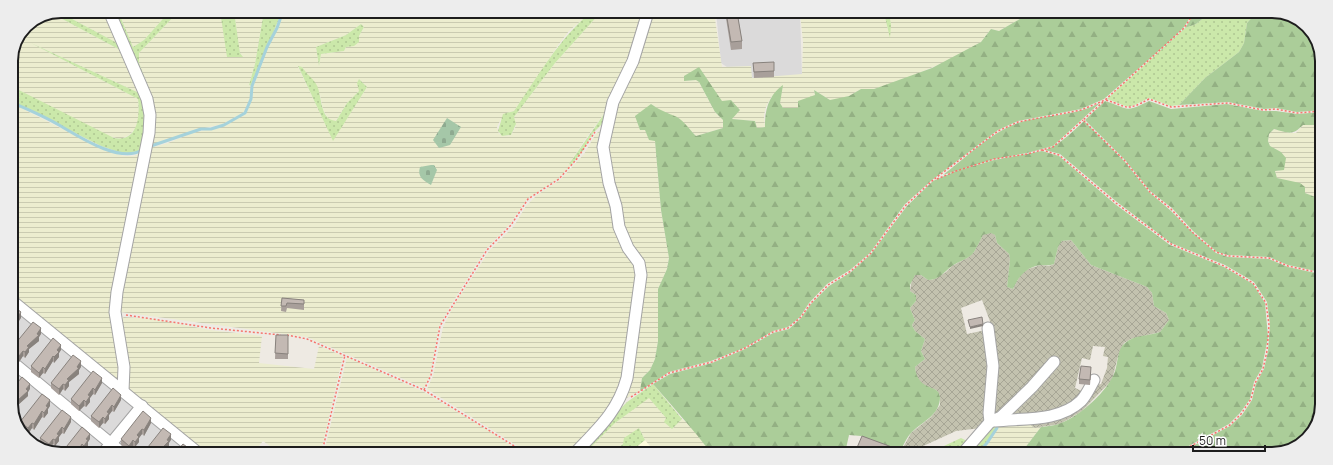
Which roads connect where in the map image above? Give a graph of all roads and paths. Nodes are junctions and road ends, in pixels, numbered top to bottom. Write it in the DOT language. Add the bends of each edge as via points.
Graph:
graph roads {
  1 [pos="112,18"];
  2 [pos="646,18"];
  3 [pos="1191,18"];
  4 [pos="1105,100"];
  5 [pos="1315,112"];
  6 [pos="608,120"];
  7 [pos="1083,120"];
  8 [pos="1042,150"];
  9 [pos="933,180"];
  10 [pos="1315,272"];
  11 [pos="18,306"];
  12 [pos="115,312"];
  13 [pos="988,328"];
  14 [pos="345,354"];
  15 [pos="1054,362"];
  16 [pos="18,367"];
  17 [pos="1094,380"];
  18 [pos="424,390"];
  19 [pos="123,391"];
  20 [pos="142,406"];
  21 [pos="616,407"];
  22 [pos="990,422"];
  23 [pos="107,447"];
  24 [pos="191,447"];
  25 [pos="323,447"];
  26 [pos="516,447"];
  27 [pos="580,447"];
  28 [pos="969,447"];
  29 [pos="1189,447"];
  1 -- 12 [label="street" via="148,99 150,115"];
  2 -- 6 [label="street" via="633,61 613,102"];
  3 -- 4 [label="path" via="1184,28"];
  4 -- 5 [label="path" via="1125,109 1149,100 1171,108 1228,103 1263,110"];
  4 -- 7 [label="path"];
  4 -- 9 [label="path" via="1082,110 1018,122 998,131"];
  6 -- 18 [label="path" via="593,134 583,153 559,179 528,199 511,225 487,250 440,326 431,375"];
  6 -- 21 [label="street" via="603,146 609,183 619,227 628,248 639,263 641,275 627,378"];
  7 -- 8 [label="path" via="1053,147"];
  7 -- 10 [label="path" via="1125,161 1150,192 1216,252 1228,256 1269,258 1288,266"];
  8 -- 9 [label="path" via="994,159"];
  8 -- 29 [label="path" via="1059,155 1116,203 1171,244 1224,266 1253,283 1266,303 1269,325 1267,351 1251,399 1230,425"];
  9 -- 21 [label="path" via="906,205 870,253 851,271 828,285 801,317 788,328 773,332 712,362 669,373"];
  11 -- 19 [label="street"];
  12 -- 14 [label="path" via="211,328 295,336"];
  12 -- 19 [label="street" via="124,367"];
  13 -- 22 [label="street" via="993,366"];
  14 -- 18 [label="path"];
  14 -- 25 [label="path"];
  15 -- 22 [label="street" via="1032,388 1001,417"];
  16 -- 23 [label="street"];
  17 -- 22 [label="street" via="1081,401 1064,411 1043,419 1019,418"];
  18 -- 26 [label="path"];
  19 -- 20 [label="street"];
  20 -- 23 [label="street"];
  20 -- 24 [label="street"];
  21 -- 27 [label="street"];
  22 -- 28 [label="street"];
}
